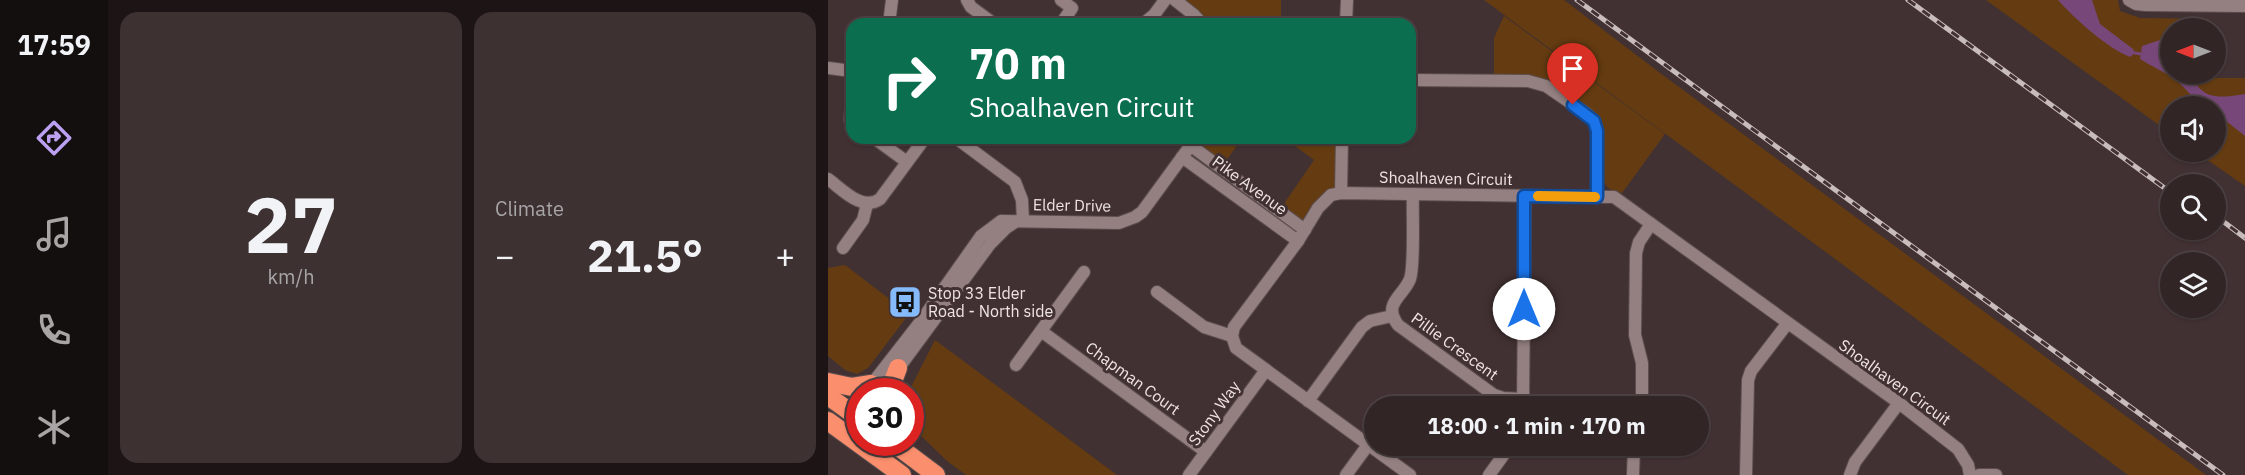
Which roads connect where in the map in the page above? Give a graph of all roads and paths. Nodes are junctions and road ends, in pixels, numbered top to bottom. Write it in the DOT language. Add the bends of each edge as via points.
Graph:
graph roads {
  1 [pos="892,0"];
  2 [pos="967,0"];
  3 [pos="1061,0"];
  4 [pos="1165,0"];
  5 [pos="1175,0"];
  6 [pos="1347,0"];
  7 [pos="2129,0"];
  8 [pos="2223,3"];
  9 [pos="2245,6"];
  10 [pos="890,18"];
  11 [pos="986,18"];
  12 [pos="1065,18"];
  13 [pos="1150,18"];
  14 [pos="1197,18"];
  15 [pos="1346,18"];
  16 [pos="828,68"];
  17 [pos="846,70"];
  18 [pos="1416,80"];
  19 [pos="882,144"];
  20 [pos="920,144"];
  21 [pos="964,144"];
  22 [pos="1192,144"];
  23 [pos="1196,144"];
  24 [pos="1342,144"];
  25 [pos="1182,157"];
  26 [pos="907,162"];
  27 [pos="828,179"];
  28 [pos="1341,193"];
  29 [pos="1413,194"];
  30 [pos="1524,196"];
  31 [pos="1597,197"];
  32 [pos="867,204"];
  33 [pos="1019,222"];
  34 [pos="1651,224"];
  35 [pos="1305,230"];
  36 [pos="1298,241"];
  37 [pos="843,248"];
  38 [pos="1083,272"];
  39 [pos="1157,292"];
  40 [pos="1392,316"];
  41 [pos="1787,324"];
  42 [pos="1041,331"];
  43 [pos="1232,336"];
  44 [pos="1016,365"];
  45 [pos="898,368"];
  46 [pos="1266,370"];
  47 [pos="881,378"];
  48 [pos="886,378"];
  49 [pos="894,378"];
  50 [pos="828,382"];
  51 [pos="846,386"];
  52 [pos="828,396"];
  53 [pos="1499,396"];
  54 [pos="1523,396"];
  55 [pos="1642,396"];
  56 [pos="1308,401"];
  57 [pos="1899,403"];
  58 [pos="846,407"];
  59 [pos="828,422"];
  60 [pos="846,434"];
  61 [pos="1364,442"];
  62 [pos="1364,450"];
  63 [pos="1206,452"];
  64 [pos="876,456"];
  65 [pos="911,456"];
  66 [pos="1383,456"];
  67 [pos="1503,456"];
  68 [pos="1634,456"];
  69 [pos="902,475"];
  70 [pos="936,475"];
  71 [pos="1189,475"];
  72 [pos="1346,475"];
  73 [pos="1410,475"];
  74 [pos="1489,475"];
  75 [pos="1633,475"];
  76 [pos="1746,475"];
  77 [pos="1850,475"];
  78 [pos="1970,475"];
  79 [pos="1979,475"];
  80 [pos="1996,475"];
  1 -- 10 [label="street"];
  2 -- 11 [label="street"];
  3 -- 12 [label="street" via="1072,8"];
  4 -- 13 [label="street"];
  5 -- 14 [label="street"];
  6 -- 15 [label="street"];
  7 -- 8 [label="street" via="2146,5"];
  8 -- 9 [label="street"];
  16 -- 17 [label="street"];
  18 -- 31 [label="street" via="1528,81 1546,86 1594,121"];
  19 -- 26 [label="street"];
  20 -- 26 [label="street"];
  21 -- 33 [label="street" via="1015,182 1022,200"];
  22 -- 25 [label="street, Elder Drive"];
  23 -- 35 [label="street, Pike Avenue"];
  24 -- 28 [label="street"];
  25 -- 33 [label="street, Elder Drive" via="1142,212 1128,221"];
  25 -- 36 [label="street, Pike Avenue"];
  26 -- 32 [label="street" via="880,199"];
  27 -- 32 [label="street"];
  28 -- 29 [label="street, Shoalhaven Circuit"];
  28 -- 35 [label="street" via="1331,195 1318,208"];
  29 -- 30 [label="street, Shoalhaven Circuit"];
  29 -- 40 [label="street, Pillie Crescent" via="1411,277 1392,305"];
  30 -- 31 [label="street, Shoalhaven Circuit"];
  30 -- 54 [label="street"];
  31 -- 34 [label="street, Shoalhaven Circuit" via="1614,197"];
  32 -- 37 [label="street" via="863,220"];
  33 -- 45 [label="street, Elder Drive" via="1006,228 990,244"];
  33 -- 47 [label="street, Elder Drive" via="1001,220 981,236"];
  34 -- 41 [label="street, Shoalhaven Circuit"];
  34 -- 55 [label="street" via="1636,253 1635,335 1642,363"];
  35 -- 36 [label="street"];
  36 -- 43 [label="street" via="1234,327"];
  38 -- 42 [label="street"];
  39 -- 43 [label="street" via="1204,327"];
  40 -- 53 [label="street, Pillie Crescent" via="1398,325"];
  40 -- 56 [label="street" via="1364,324"];
  41 -- 57 [label="street, Shoalhaven Circuit"];
  41 -- 76 [label="street" via="1748,380"];
  42 -- 44 [label="street"];
  42 -- 63 [label="street, Chapman Court"];
  43 -- 46 [label="street" via="1236,348"];
  45 -- 48 [label="street, Elder Drive"];
  45 -- 49 [label="highway"];
  46 -- 56 [label="street"];
  46 -- 63 [label="street, Stony Way"];
  50 -- 51 [label="highway"];
  52 -- 58 [label="highway"];
  56 -- 61 [label="street"];
  57 -- 77 [label="street" via="1855,462"];
  57 -- 78 [label="street, Shoalhaven Circuit" via="1958,449"];
  59 -- 60 [label="highway"];
  62 -- 72 [label="street"];
  63 -- 71 [label="street, Stony Way"];
  64 -- 69 [label="highway"];
  65 -- 70 [label="highway"];
  66 -- 73 [label="street"];
  67 -- 74 [label="street"];
  68 -- 75 [label="street"];
  79 -- 80 [label="street"];
}
